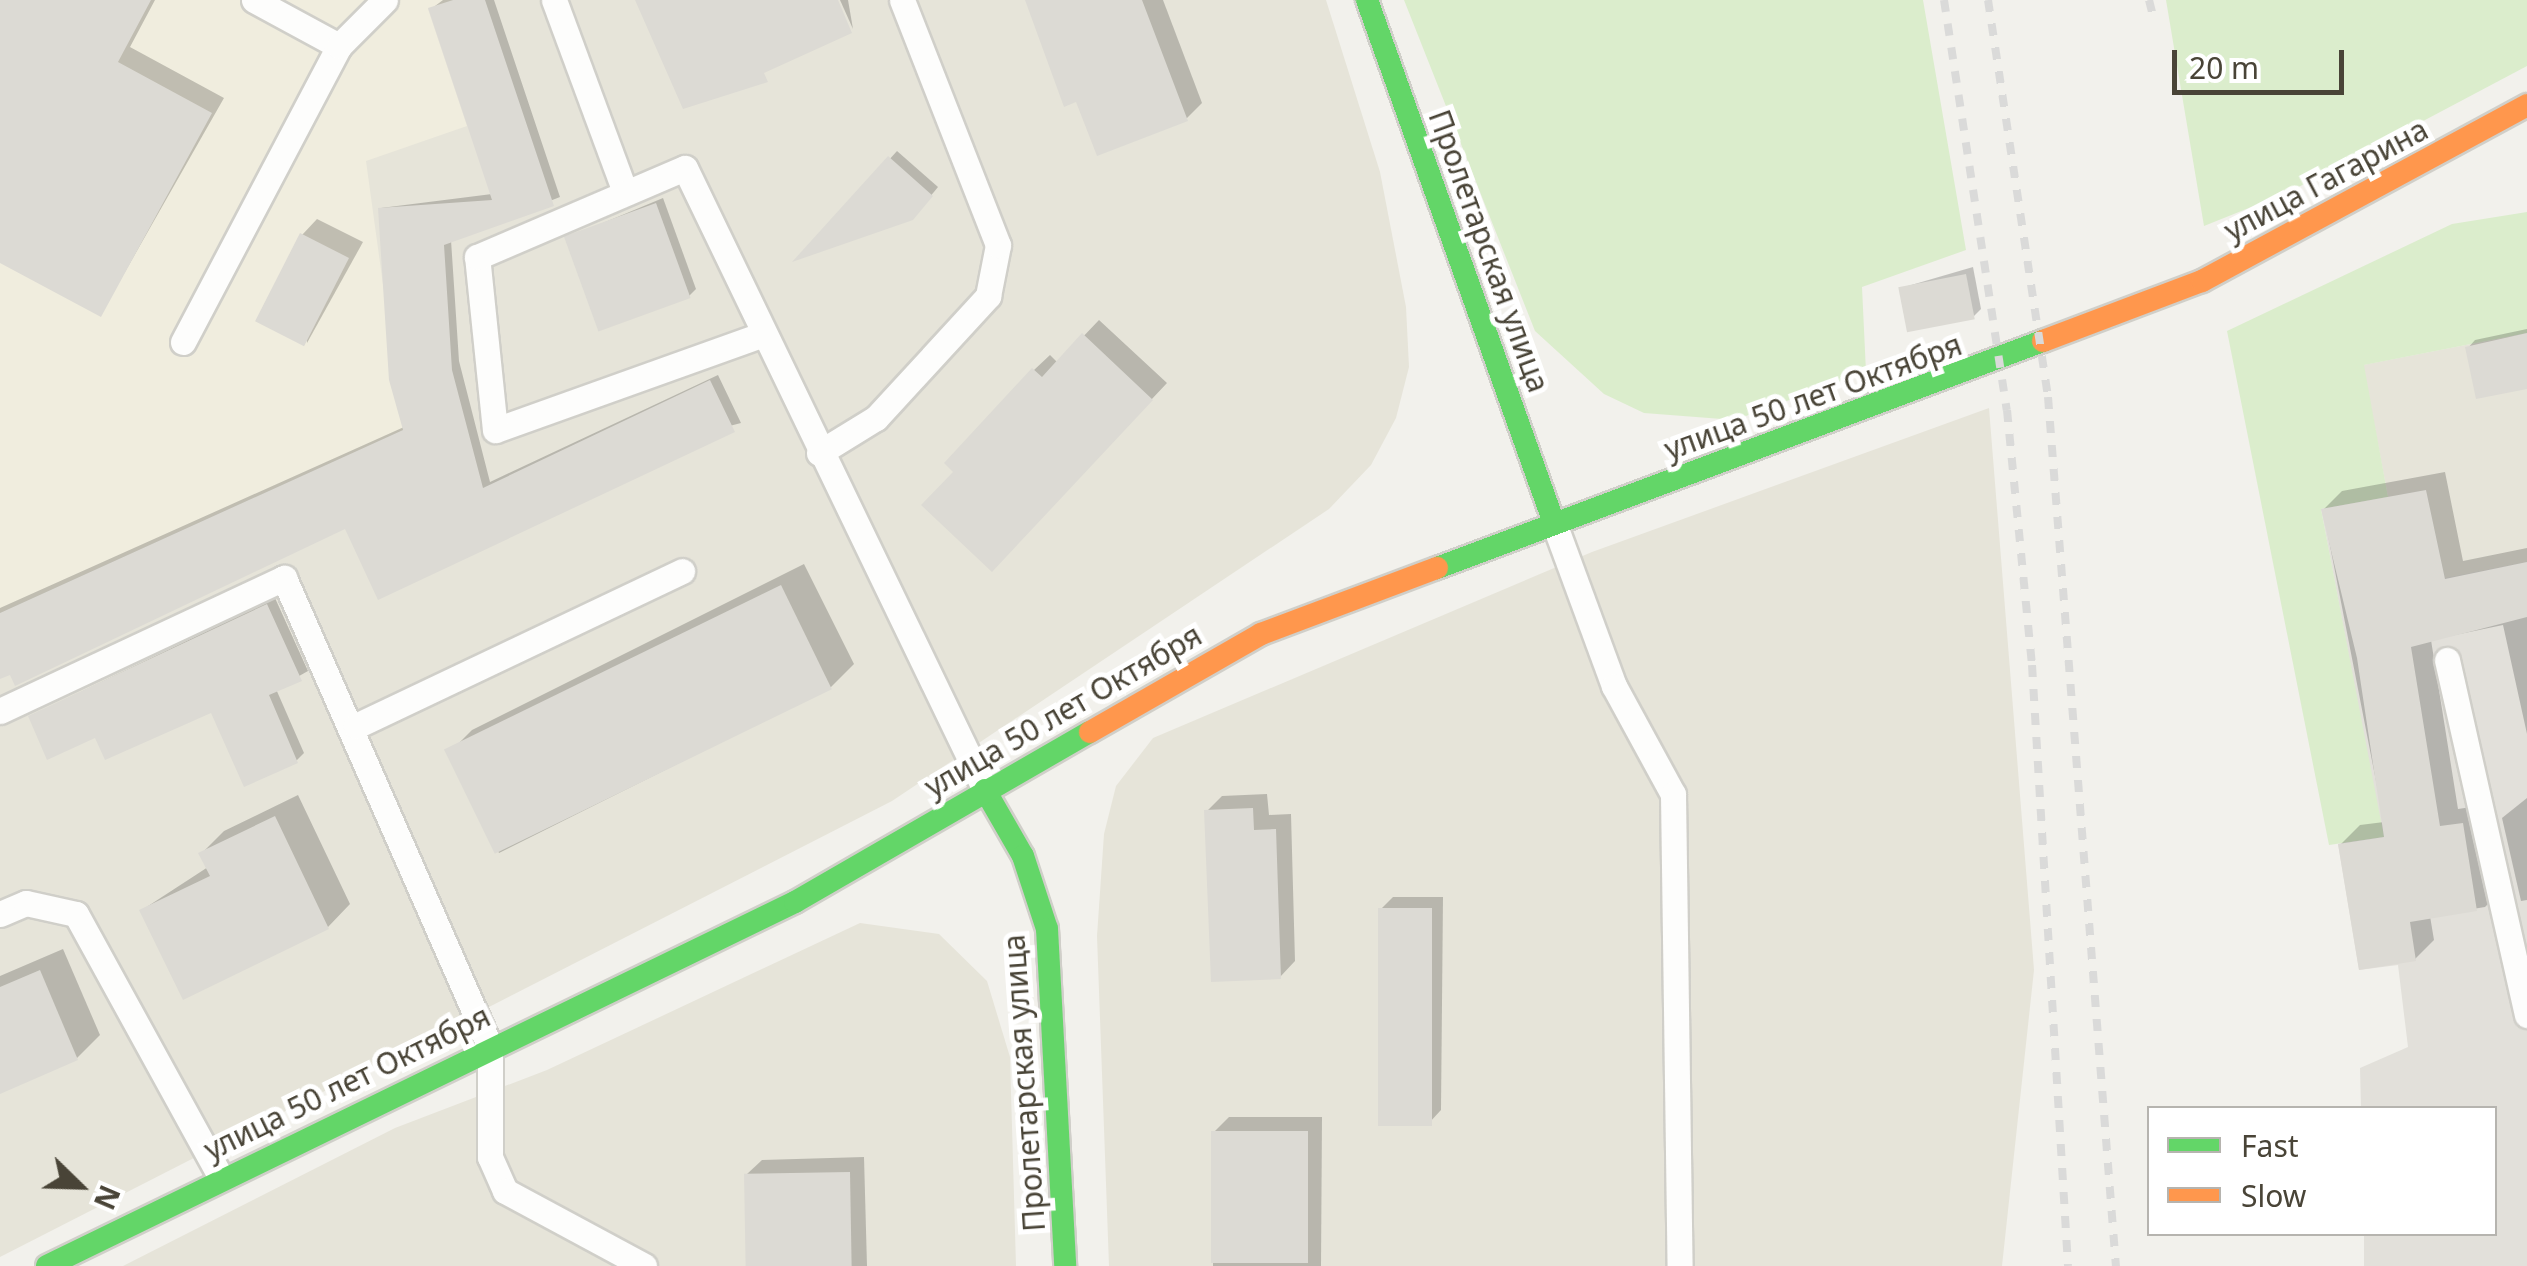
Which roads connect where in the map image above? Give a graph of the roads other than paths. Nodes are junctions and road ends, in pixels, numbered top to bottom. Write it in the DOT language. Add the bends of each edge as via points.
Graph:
graph roads {
  1 [pos="254,0"];
  2 [pos="384,0"];
  3 [pos="554,0"];
  4 [pos="902,0"];
  5 [pos="1367,0"];
  6 [pos="339,46"];
  7 [pos="2527,105"];
  8 [pos="625,192"];
  9 [pos="2150,301"];
  10 [pos="762,336"];
  11 [pos="183,342"];
  12 [pos="819,454"];
  13 [pos="1554,522"];
  14 [pos="682,570"];
  15 [pos="2447,660"];
  16 [pos="0,711"];
  17 [pos="356,726"];
  18 [pos="984,790"];
  19 [pos="0,914"];
  20 [pos="2527,1016"];
  21 [pos="490,1047"];
  22 [pos="221,1178"];
  23 [pos="47,1266"];
  24 [pos="644,1266"];
  25 [pos="1066,1266"];
  26 [pos="1680,1266"];
  1 -- 6 [label="lane"];
  2 -- 6 [label="lane"];
  3 -- 8 [label="lane"];
  4 -- 12 [label="lane" via="998,245 988,296 876,418"];
  5 -- 13 [label="main road, Пролетарская улица"];
  6 -- 11 [label="lane"];
  7 -- 9 [label="main road, улица Гагарина"];
  8 -- 10 [label="lane" via="685,168"];
  8 -- 10 [label="lane" via="477,257 495,430"];
  9 -- 13 [label="main road, улица 50 лет Октября"];
  10 -- 12 [label="lane"];
  12 -- 18 [label="lane"];
  13 -- 18 [label="main road, улица 50 лет Октября" via="1262,634"];
  13 -- 26 [label="lane" via="1614,686 1672,794"];
  14 -- 17 [label="lane"];
  15 -- 20 [label="lane"];
  16 -- 17 [label="lane" via="284,578"];
  17 -- 21 [label="lane" via="449,970"];
  18 -- 21 [label="main road, улица 50 лет Октября" via="795,902"];
  18 -- 25 [label="main road, Пролетарская улица" via="1023,856 1047,929"];
  19 -- 22 [label="lane" via="26,903 76,914"];
  21 -- 22 [label="main road, улица 50 лет Октября"];
  21 -- 24 [label="lane" via="490,1157 505,1191"];
  22 -- 23 [label="main road, улица 50 лет Октября"];
}
